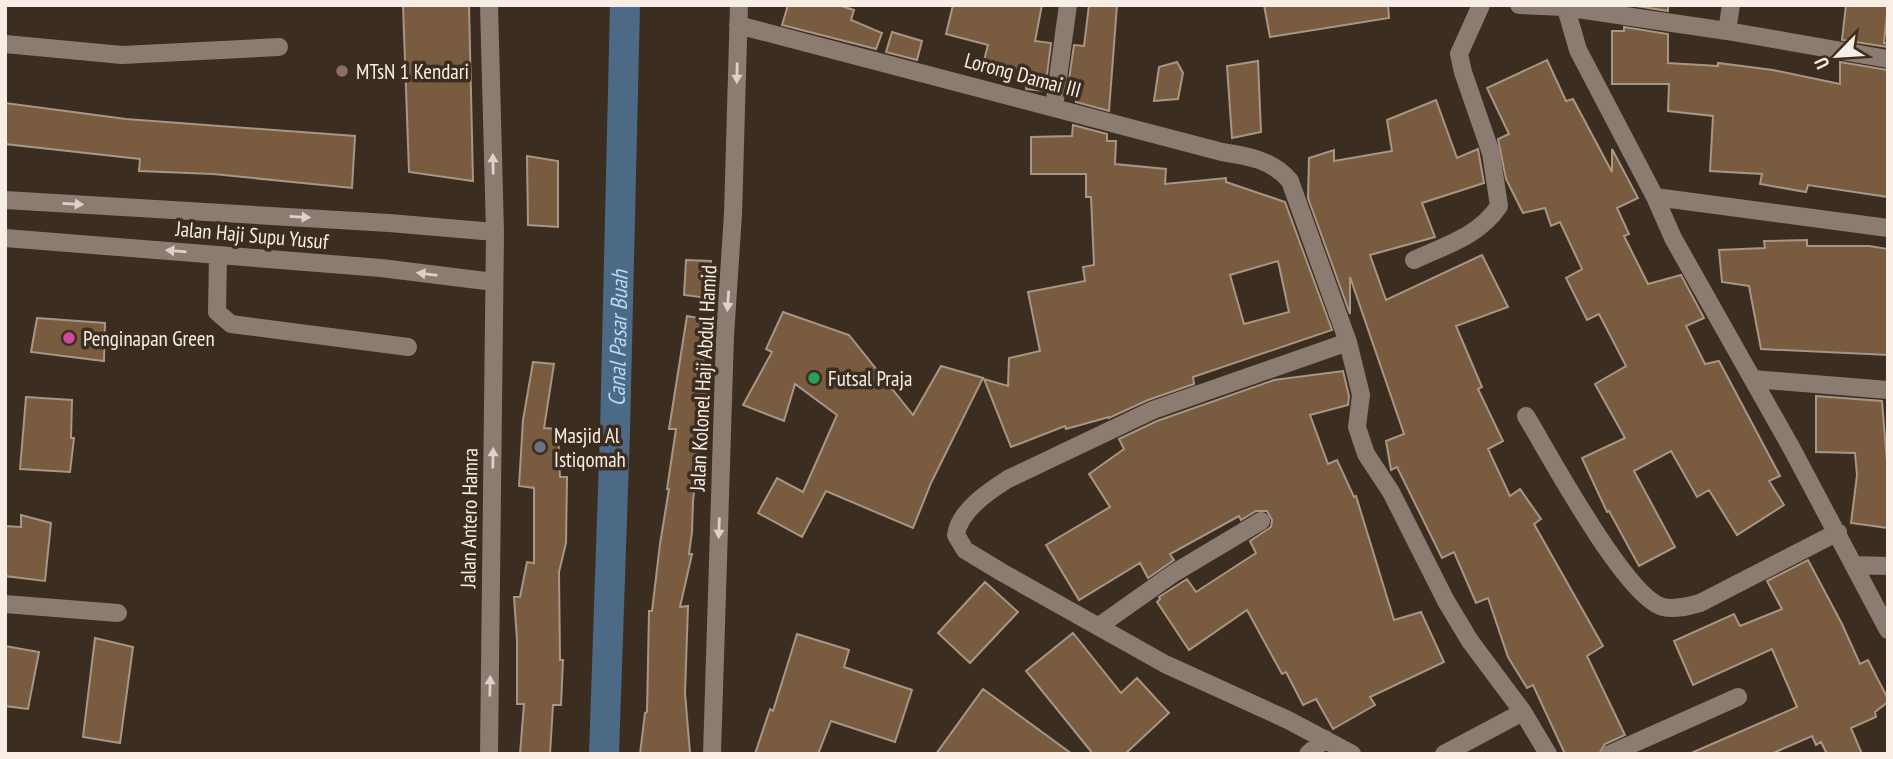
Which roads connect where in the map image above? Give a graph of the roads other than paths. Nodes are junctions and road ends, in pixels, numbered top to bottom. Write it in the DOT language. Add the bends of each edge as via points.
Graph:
graph roads {
  1 [pos="489,5"];
  2 [pos="739,5"];
  3 [pos="1068,5"];
  4 [pos="1481,5"];
  5 [pos="1519,5"];
  6 [pos="1731,5"];
  7 [pos="1564,6"];
  8 [pos="738,25"];
  9 [pos="1727,31"];
  10 [pos="5,44"];
  11 [pos="279,47"];
  12 [pos="1888,59"];
  13 [pos="1054,107"];
  14 [pos="1655,197"];
  15 [pos="5,200"];
  16 [pos="1888,228"];
  17 [pos="495,233"];
  18 [pos="5,238"];
  19 [pos="218,255"];
  20 [pos="1415,260"];
  21 [pos="494,282"];
  22 [pos="1348,342"];
  23 [pos="408,347"];
  24 [pos="1753,379"];
  25 [pos="1888,390"];
  26 [pos="1526,416"];
  27 [pos="1261,522"];
  28 [pos="1838,532"];
  29 [pos="1855,565"];
  30 [pos="1888,566"];
  31 [pos="5,604"];
  32 [pos="118,613"];
  33 [pos="1099,626"];
  34 [pos="1888,630"];
  35 [pos="1738,697"];
  36 [pos="1523,712"];
  37 [pos="1325,739"];
  38 [pos="489,754"];
  39 [pos="712,754"];
  40 [pos="1308,754"];
  41 [pos="1352,754"];
  42 [pos="1444,754"];
  43 [pos="1548,754"];
  44 [pos="1610,754"];
  17 -- 1 [label="street, Jalan Antero Hamra, one-way"];
  2 -- 8 [label="street, Jalan Kolonel Haji Abdul Hamid"];
  3 -- 13 [label="street"];
  4 -- 20 [label="street" via="1459,54 1491,153 1499,206 1489,222"];
  5 -- 7 [label="street"];
  6 -- 9 [label="street"];
  7 -- 9 [label="street"];
  7 -- 14 [label="street" via="1578,50"];
  8 -- 13 [label="street, Lorong Damai III"];
  8 -- 39 [label="street, Jalan Kolonel Haji Abdul Hamid, one-way"];
  9 -- 12 [label="street"];
  10 -- 11 [label="street" via="122,55"];
  13 -- 22 [label="street, Lorong Damai III" via="1248,156 1281,170 1290,181"];
  14 -- 16 [label="street"];
  14 -- 24 [label="street" via="1673,239"];
  15 -- 17 [label="street, Jalan Haji Supu Yusuf, one-way"];
  17 -- 21 [label="street, Jalan Antero Hamra"];
  19 -- 18 [label="street, Jalan Haji Supu Yusuf, one-way"];
  21 -- 19 [label="street, Jalan Haji Supu Yusuf, one-way"];
  19 -- 23 [label="street" via="217,312 231,324"];
  38 -- 21 [label="street, Jalan Antero Hamra, one-way"];
  22 -- 33 [label="street" via="1153,410 1008,479 961,521 956,535 965,550"];
  22 -- 36 [label="street" via="1361,395 1357,427 1366,454 1470,641"];
  24 -- 25 [label="street"];
  24 -- 28 [label="street"];
  26 -- 28 [label="street" via="1611,556 1647,597 1662,607 1700,603"];
  27 -- 33 [label="street" via="1174,573"];
  28 -- 29 [label="street"];
  29 -- 30 [label="street"];
  29 -- 34 [label="street"];
  31 -- 32 [label="street"];
  33 -- 37 [label="street" via="1164,664"];
  35 -- 44 [label="street"];
  36 -- 42 [label="street"];
  36 -- 43 [label="street"];
  37 -- 40 [label="street"];
  37 -- 41 [label="street"];
}
